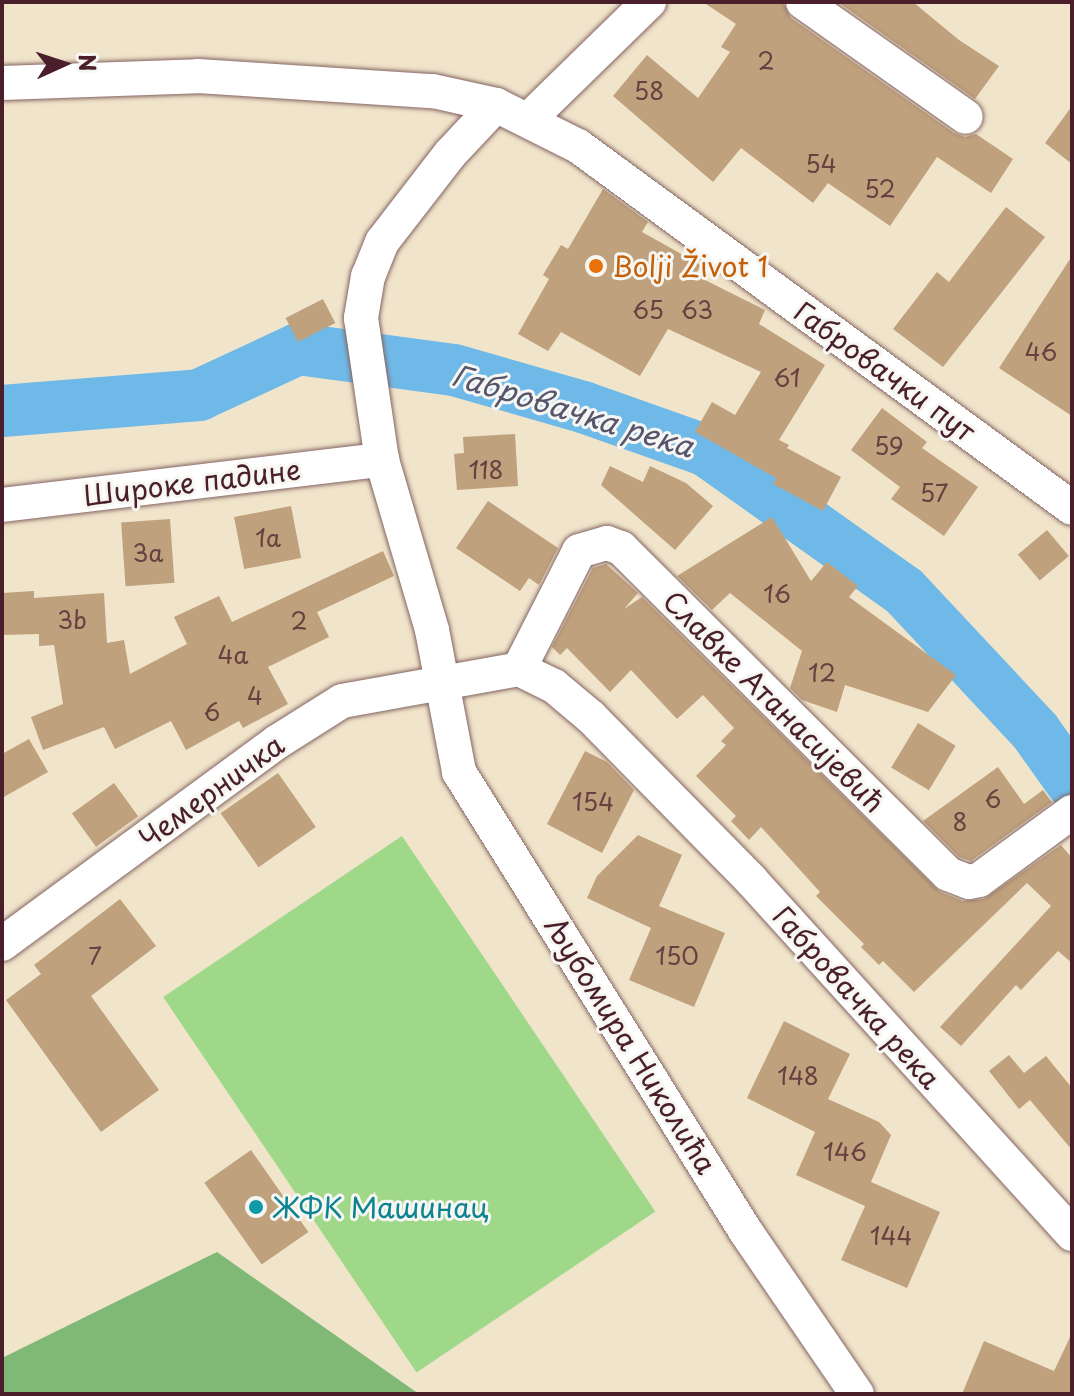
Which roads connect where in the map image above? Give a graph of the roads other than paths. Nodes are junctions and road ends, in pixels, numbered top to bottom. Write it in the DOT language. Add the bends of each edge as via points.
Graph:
graph roads {
  1 [pos="649,2"];
  2 [pos="803,2"];
  3 [pos="2,83"];
  4 [pos="496,105"];
  5 [pos="966,117"];
  6 [pos="529,119"];
  7 [pos="382,460"];
  8 [pos="2,505"];
  9 [pos="1072,508"];
  10 [pos="519,669"];
  11 [pos="439,681"];
  12 [pos="1072,812"];
  13 [pos="2,944"];
  14 [pos="1072,1234"];
  15 [pos="857,1394"];
  1 -- 6 [label="street"];
  2 -- 5 [label="street"];
  3 -- 4 [label="street, Габровачки пут" via="198,76 433,91"];
  4 -- 6 [label="street, Габровачки пут"];
  4 -- 7 [label="street" via="450,154 382,242 368,276 361,318"];
  6 -- 9 [label="street, Габровачки пут" via="578,146"];
  7 -- 8 [label="street, Широке падине"];
  7 -- 11 [label="street" via="425,604"];
  10 -- 11 [label="street"];
  10 -- 12 [label="street, Славке Атанасијевић" via="579,551 607,543 621,548 948,874 979,880"];
  10 -- 14 [label="street, Габровачка река" via="554,686 591,717 751,880"];
  11 -- 13 [label="street, Чемерничка" via="342,701 277,742"];
  11 -- 15 [label="street, Љубомира Николића" via="459,772 746,1232"];
}
